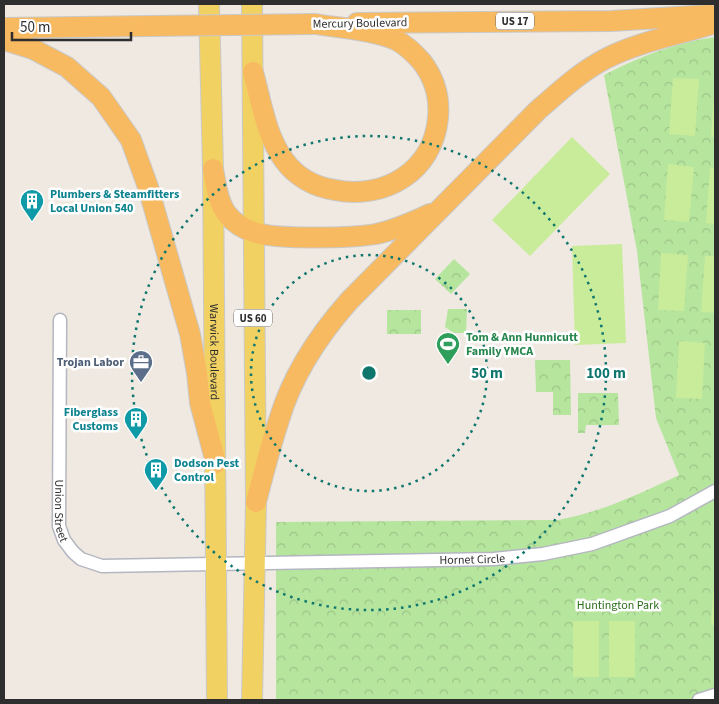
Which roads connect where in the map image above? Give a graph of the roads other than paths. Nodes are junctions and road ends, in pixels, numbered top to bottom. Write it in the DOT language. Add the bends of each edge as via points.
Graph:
graph roads {
  1 [pos="209,4"];
  2 [pos="252,4"];
  3 [pos="715,14"];
  4 [pos="715,23"];
  5 [pos="315,24"];
  6 [pos="4,28"];
  7 [pos="4,40"];
  8 [pos="253,72"];
  9 [pos="213,169"];
  10 [pos="441,208"];
  11 [pos="253,232"];
  12 [pos="60,320"];
  13 [pos="216,463"];
  14 [pos="715,491"];
  15 [pos="256,502"];
  16 [pos="253,564"];
  17 [pos="216,565"];
  18 [pos="715,695"];
  19 [pos="217,700"];
  20 [pos="252,700"];
  21 [pos="699,700"];
  1 -- 9 [label="main road, Warwick Boulevard"];
  2 -- 8 [label="main road, US 60"];
  3 -- 5 [label="highway, Mercury Boulevard / US 17" via="611,21"];
  4 -- 10 [label="highway" via="621,52 586,71 538,110"];
  5 -- 6 [label="highway, Mercury Boulevard / US 17, bridge"];
  5 -- 8 [label="highway" via="396,40 432,74 439,108 437,128 428,153 410,174 382,188 354,193 327,189 302,178 284,161 275,145"];
  7 -- 13 [label="highway" via="52,58 73,71 117,116 131,140 148,187 190,334 200,403"];
  8 -- 11 [label="main road, US 60"];
  9 -- 11 [label="highway" via="226,213"];
  9 -- 13 [label="main road, Warwick Boulevard"];
  10 -- 11 [label="highway" via="398,228 375,234 303,237"];
  10 -- 15 [label="highway" via="349,301 310,354 278,420"];
  11 -- 15 [label="main road, US 60"];
  12 -- 17 [label="street, Union Street" via="60,526 64,540 81,559 102,566"];
  13 -- 17 [label="main road, Warwick Boulevard"];
  14 -- 16 [label="street, Hornet Circle" via="639,529 592,544 544,554 494,559"];
  15 -- 16 [label="main road, US 60"];
  16 -- 17 [label="street, Hornet Circle"];
  16 -- 20 [label="main road, US 60"];
  17 -- 19 [label="main road, Warwick Boulevard"];
  18 -- 21 [label="street"];
}
